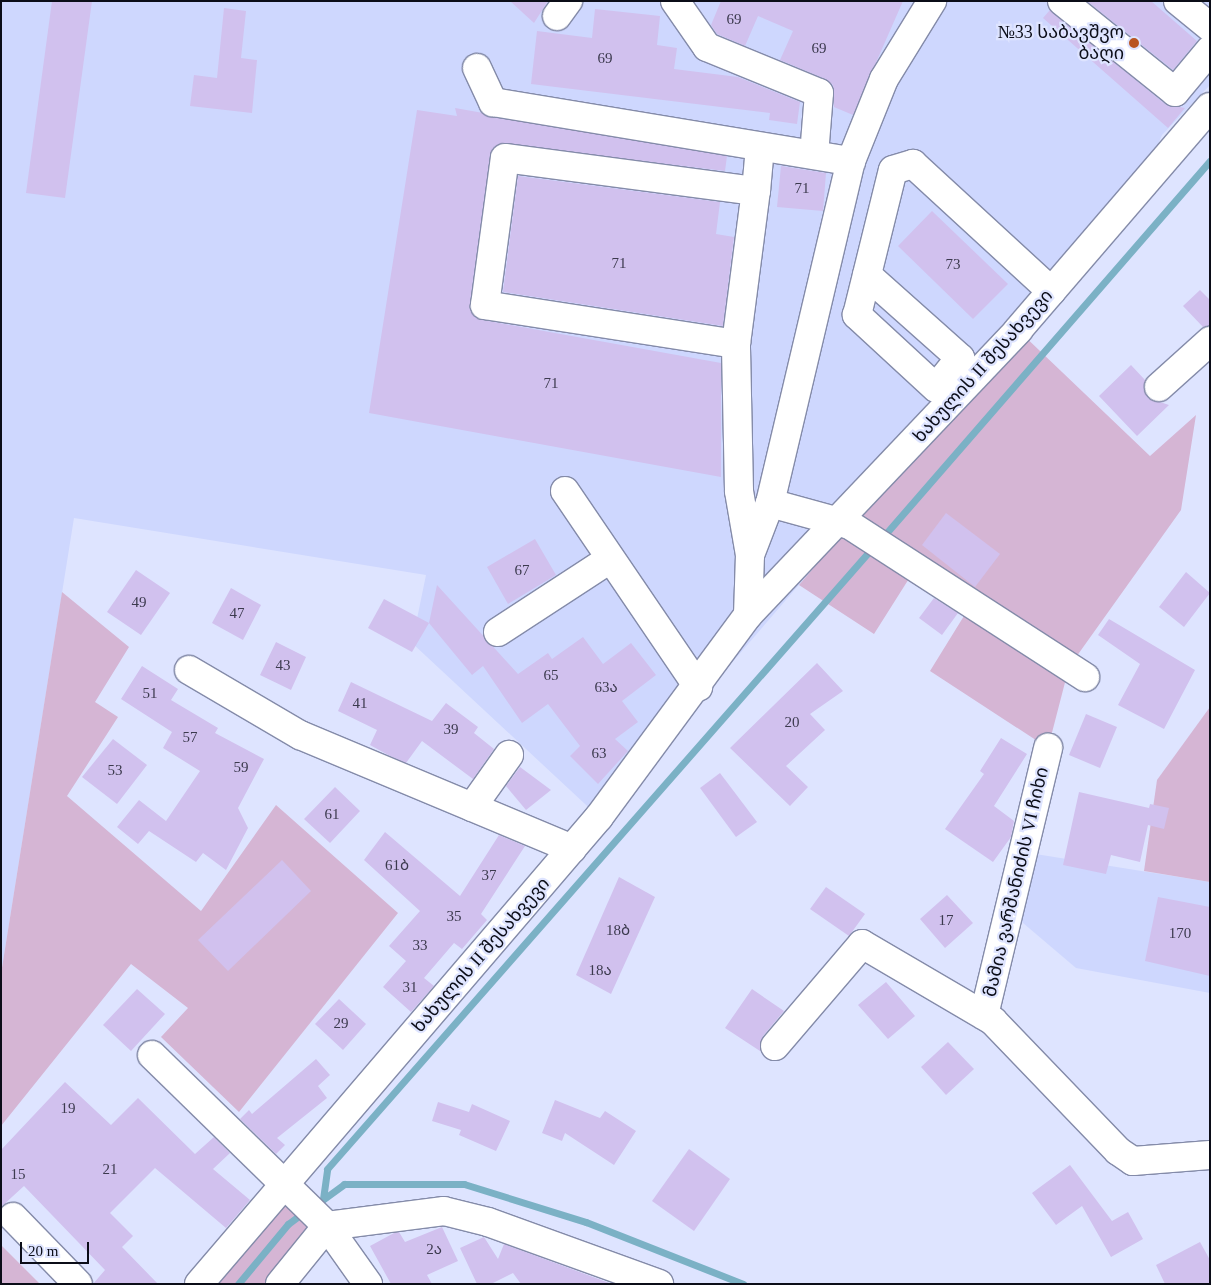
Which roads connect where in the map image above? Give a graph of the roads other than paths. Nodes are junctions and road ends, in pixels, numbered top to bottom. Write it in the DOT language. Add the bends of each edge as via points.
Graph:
graph roads {
  1 [pos="675,1"];
  2 [pos="932,1"];
  3 [pos="1062,1"];
  4 [pos="1178,1"];
  5 [pos="1210,27"];
  6 [pos="1210,50"];
  7 [pos="477,68"];
  8 [pos="1210,107"];
  9 [pos="760,147"];
  10 [pos="814,155"];
  11 [pos="851,161"];
  12 [pos="756,191"];
  13 [pos="867,275"];
  14 [pos="1052,291"];
  15 [pos="1210,341"];
  16 [pos="736,344"];
  17 [pos="1160,387"];
  18 [pos="564,491"];
  19 [pos="770,503"];
  20 [pos="834,521"];
  21 [pos="750,555"];
  22 [pos="610,559"];
  23 [pos="748,615"];
  24 [pos="498,632"];
  25 [pos="189,670"];
  26 [pos="1085,677"];
  27 [pos="698,686"];
  28 [pos="1048,748"];
  29 [pos="508,755"];
  30 [pos="472,807"];
  31 [pos="572,849"];
  32 [pos="984,1016"];
  33 [pos="775,1046"];
  34 [pos="152,1055"];
  35 [pos="1210,1155"];
  36 [pos="285,1184"];
  37 [pos="13,1217"];
  38 [pos="326,1224"];
  39 [pos="78,1284"];
  40 [pos="199,1284"];
  41 [pos="280,1284"];
  42 [pos="368,1284"];
  43 [pos="659,1284"];
  1 -- 10 [label="street" via="707,47 818,93"];
  2 -- 11 [label="street" via="884,79"];
  3 -- 6 [label="street" via="1175,92"];
  4 -- 5 [label="street"];
  7 -- 9 [label="street" via="493,102"];
  8 -- 14 [label="street, ხახულის II შესახვევი"];
  9 -- 10 [label="street"];
  9 -- 12 [label="street"];
  10 -- 11 [label="street"];
  11 -- 19 [label="street"];
  12 -- 16 [label="street"];
  12 -- 16 [label="street" via="505,158 485,305"];
  13 -- 14 [label="street" via="893,170 913,164"];
  14 -- 20 [label="street, ხახულის II შესახვევი" via="876,483"];
  15 -- 17 [label="street"];
  16 -- 21 [label="street" via="740,491"];
  18 -- 22 [label="street"];
  19 -- 20 [label="street"];
  19 -- 21 [label="street"];
  20 -- 23 [label="street, ხახულის II შესახვევი"];
  20 -- 26 [label="street" via="881,543"];
  21 -- 23 [label="street"];
  22 -- 24 [label="street"];
  22 -- 27 [label="street"];
  23 -- 27 [label="street, ხახულის II შესახვევი"];
  25 -- 30 [label="street" via="300,735"];
  27 -- 31 [label="street, ხახულის II შესახვევი"];
  28 -- 32 [label="street, მამია ვარშანიძის VI ჩიხი"];
  29 -- 30 [label="street"];
  30 -- 31 [label="street"];
  31 -- 36 [label="street, ხახულის II შესახვევი"];
  32 -- 33 [label="street, მამია ვარშანიძის VI ჩიხი" via="862,944"];
  32 -- 35 [label="street, მამია ვარშანიძის VI ჩიხი" via="1133,1161"];
  34 -- 36 [label="street"];
  36 -- 38 [label="street"];
  36 -- 40 [label="street, ხახულის II შესახვევი"];
  37 -- 39 [label="street"];
  38 -- 41 [label="street"];
  38 -- 42 [label="street"];
  38 -- 43 [label="street" via="457,1211"];
}
